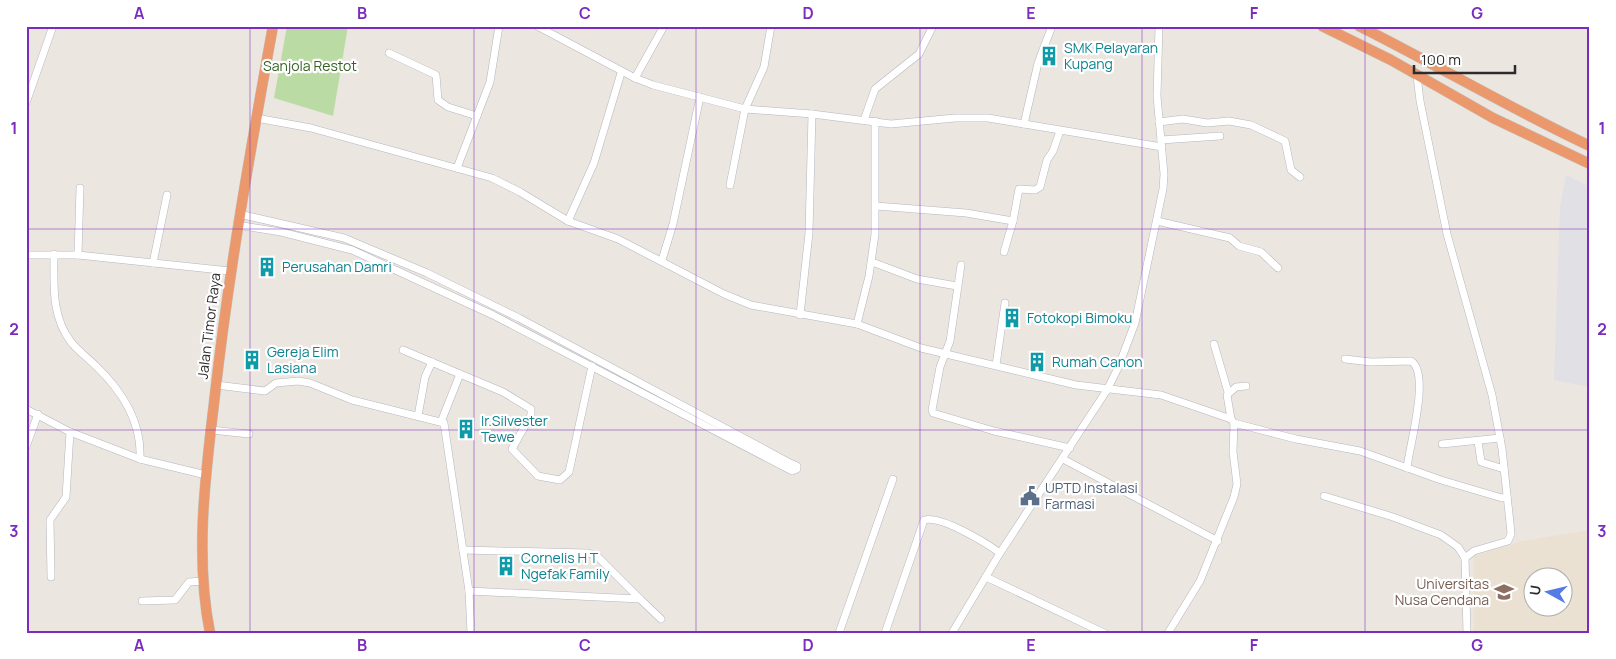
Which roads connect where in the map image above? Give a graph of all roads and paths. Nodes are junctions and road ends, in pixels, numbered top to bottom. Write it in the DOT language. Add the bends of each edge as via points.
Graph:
graph roads {
  1 [pos="54,26"];
  2 [pos="273,26"];
  3 [pos="499,26"];
  4 [pos="537,26"];
  5 [pos="664,26"];
  6 [pos="771,26"];
  7 [pos="933,26"];
  8 [pos="1052,26"];
  9 [pos="1159,26"];
  10 [pos="1322,26"];
  11 [pos="1359,26"];
  12 [pos="545,28"];
  13 [pos="1392,42"];
  14 [pos="389,53"];
  15 [pos="1384,57"];
  16 [pos="621,72"];
  17 [pos="1417,76"];
  18 [pos="635,78"];
  19 [pos="700,97"];
  20 [pos="26,103"];
  21 [pos="745,109"];
  22 [pos="812,114"];
  23 [pos="477,116"];
  24 [pos="256,118"];
  25 [pos="864,120"];
  26 [pos="875,122"];
  27 [pos="1159,122"];
  28 [pos="1024,124"];
  29 [pos="1060,131"];
  30 [pos="1220,136"];
  31 [pos="1161,143"];
  32 [pos="1590,146"];
  33 [pos="1590,164"];
  34 [pos="457,168"];
  35 [pos="1300,176"];
  36 [pos="730,185"];
  37 [pos="80,188"];
  38 [pos="167,195"];
  39 [pos="876,206"];
  40 [pos="239,214"];
  41 [pos="568,221"];
  42 [pos="1013,221"];
  43 [pos="1157,221"];
  44 [pos="237,225"];
  45 [pos="1004,252"];
  46 [pos="54,254"];
  47 [pos="26,255"];
  48 [pos="78,255"];
  49 [pos="662,260"];
  50 [pos="872,262"];
  51 [pos="152,263"];
  52 [pos="961,265"];
  53 [pos="1278,268"];
  54 [pos="230,271"];
  55 [pos="957,286"];
  56 [pos="1005,303"];
  57 [pos="496,307"];
  58 [pos="800,314"];
  59 [pos="493,315"];
  60 [pos="857,324"];
  61 [pos="1214,344"];
  62 [pos="402,350"];
  63 [pos="946,353"];
  64 [pos="1345,359"];
  65 [pos="432,362"];
  66 [pos="996,365"];
  67 [pos="592,366"];
  68 [pos="460,374"];
  69 [pos="216,385"];
  70 [pos="1246,386"];
  71 [pos="1107,390"];
  72 [pos="1228,392"];
  73 [pos="26,410"];
  74 [pos="38,414"];
  75 [pos="418,416"];
  76 [pos="1232,421"];
  77 [pos="441,422"];
  78 [pos="211,430"];
  79 [pos="70,432"];
  80 [pos="249,434"];
  81 [pos="1500,438"];
  82 [pos="1478,441"];
  83 [pos="1442,444"];
  84 [pos="26,447"];
  85 [pos="1070,448"];
  86 [pos="140,459"];
  87 [pos="1063,459"];
  88 [pos="1407,468"];
  89 [pos="1504,469"];
  90 [pos="206,475"];
  91 [pos="893,480"];
  92 [pos="1324,496"];
  93 [pos="1507,497"];
  94 [pos="1218,541"];
  95 [pos="463,550"];
  96 [pos="1000,553"];
  97 [pos="1465,558"];
  98 [pos="51,577"];
  99 [pos="986,577"];
  100 [pos="204,581"];
  101 [pos="469,590"];
  102 [pos="640,600"];
  103 [pos="142,601"];
  104 [pos="661,619"];
  105 [pos="210,633"];
  106 [pos="472,633"];
  107 [pos="839,633"];
  108 [pos="885,633"];
  109 [pos="952,633"];
  110 [pos="1104,633"];
  111 [pos="1168,633"];
  112 [pos="1467,633"];
  1 -- 20 [label="street"];
  2 -- 24 [label="highway, Jalan Timor Raya"];
  3 -- 23 [label="street" via="491,76"];
  4 -- 12 [label="street"];
  5 -- 18 [label="street"];
  6 -- 21 [label="street" via="764,67"];
  7 -- 25 [label="street" via="919,54 875,89"];
  8 -- 28 [label="street" via="1038,63"];
  9 -- 27 [label="street"];
  10 -- 15 [label="highway"];
  11 -- 13 [label="highway"];
  12 -- 16 [label="street"];
  13 -- 15 [label="highway"];
  13 -- 32 [label="highway" via="1493,98"];
  14 -- 23 [label="street" via="436,76 436,98 440,103"];
  15 -- 17 [label="highway"];
  16 -- 18 [label="street"];
  16 -- 41 [label="street" via="594,163"];
  17 -- 33 [label="highway" via="1493,118"];
  17 -- 81 [label="street" via="1439,199 1492,395"];
  18 -- 19 [label="street"];
  19 -- 21 [label="street"];
  19 -- 49 [label="street" via="673,224"];
  21 -- 22 [label="street"];
  21 -- 36 [label="street"];
  22 -- 25 [label="street"];
  22 -- 58 [label="street" via="810,233"];
  23 -- 34 [label="street"];
  24 -- 34 [label="street" via="311,128"];
  24 -- 40 [label="highway, Jalan Timor Raya"];
  25 -- 26 [label="street"];
  26 -- 28 [label="street" via="909,124 976,117"];
  26 -- 39 [label="street"];
  27 -- 31 [label="street"];
  27 -- 35 [label="street" via="1183,118 1207,123 1229,121 1251,125 1285,141 1291,170"];
  28 -- 29 [label="street"];
  29 -- 31 [label="street"];
  29 -- 42 [label="street" via="1040,187 1035,190 1019,189"];
  30 -- 31 [label="street"];
  31 -- 43 [label="street" via="1164,174"];
  34 -- 41 [label="street" via="509,186"];
  37 -- 48 [label="street"];
  38 -- 51 [label="street"];
  39 -- 42 [label="street" via="966,213"];
  39 -- 50 [label="street"];
  40 -- 44 [label="highway, Jalan Timor Raya"];
  40 -- 57 [label="street" via="353,241"];
  41 -- 49 [label="street"];
  42 -- 45 [label="street"];
  43 -- 53 [label="street" via="1230,238 1240,246 1261,252"];
  43 -- 71 [label="street" via="1135,323"];
  44 -- 54 [label="highway, Jalan Timor Raya"];
  44 -- 59 [label="street" via="281,232 352,250"];
  46 -- 47 [label="street"];
  46 -- 48 [label="street"];
  46 -- 86 [label="street" via="54,301 67,337 121,395 139,430"];
  48 -- 51 [label="street"];
  49 -- 58 [label="street" via="743,303"];
  50 -- 55 [label="street" via="917,279"];
  50 -- 60 [label="street"];
  51 -- 54 [label="street"];
  52 -- 55 [label="street"];
  54 -- 69 [label="highway, Jalan Timor Raya"];
  55 -- 63 [label="street"];
  56 -- 66 [label="street"];
  57 -- 59 [label="street"];
  57 -- 67 [label="street" via="797,466 797,470 792,471"];
  58 -- 60 [label="street"];
  59 -- 67 [label="street"];
  60 -- 63 [label="street" via="920,348"];
  61 -- 72 [label="street"];
  62 -- 65 [label="street"];
  63 -- 66 [label="street"];
  63 -- 85 [label="street" via="939,373 933,413"];
  64 -- 88 [label="street" via="1411,361 1415,364 1420,376 1420,392"];
  65 -- 68 [label="street"];
  65 -- 75 [label="street" via="425,377"];
  66 -- 71 [label="street"];
  67 -- 68 [label="street" via="569,472 560,480 538,476 512,449 532,415 531,409 503,392"];
  68 -- 77 [label="street"];
  69 -- 75 [label="street" via="265,391 276,384 298,381 352,400"];
  69 -- 78 [label="highway, Jalan Timor Raya"];
  70 -- 72 [label="street"];
  71 -- 76 [label="street" via="1161,395"];
  71 -- 85 [label="street"];
  72 -- 76 [label="street"];
  73 -- 74 [label="street"];
  74 -- 79 [label="street"];
  74 -- 84 [label="street"];
  75 -- 77 [label="street"];
  76 -- 88 [label="street" via="1296,439 1360,451"];
  76 -- 94 [label="street" via="1237,484"];
  77 -- 95 [label="street" via="445,426"];
  78 -- 80 [label="street"];
  78 -- 90 [label="highway, Jalan Timor Raya"];
  79 -- 86 [label="street"];
  79 -- 98 [label="street" via="66,497 50,520"];
  81 -- 82 [label="street"];
  81 -- 89 [label="street"];
  82 -- 83 [label="street"];
  82 -- 89 [label="street" via="1481,462"];
  85 -- 87 [label="street"];
  86 -- 90 [label="street"];
  87 -- 94 [label="street"];
  87 -- 96 [label="street"];
  88 -- 93 [label="street"];
  89 -- 93 [label="street"];
  90 -- 100 [label="highway, Jalan Timor Raya"];
  91 -- 107 [label="street"];
  92 -- 97 [label="street" via="1441,535 1458,547"];
  93 -- 97 [label="street" via="1508,541"];
  94 -- 111 [label="street" via="1200,581"];
  95 -- 101 [label="street"];
  95 -- 102 [label="street" via="588,552 597,556"];
  96 -- 99 [label="street"];
  96 -- 108 [label="street" via="960,529 935,520 924,520"];
  97 -- 112 [label="street"];
  99 -- 109 [label="street"];
  99 -- 110 [label="street"];
  100 -- 103 [label="street" via="189,582 175,600"];
  100 -- 105 [label="highway, Jalan Timor Raya"];
  101 -- 102 [label="street"];
  101 -- 106 [label="street"];
  102 -- 104 [label="street"];
}
